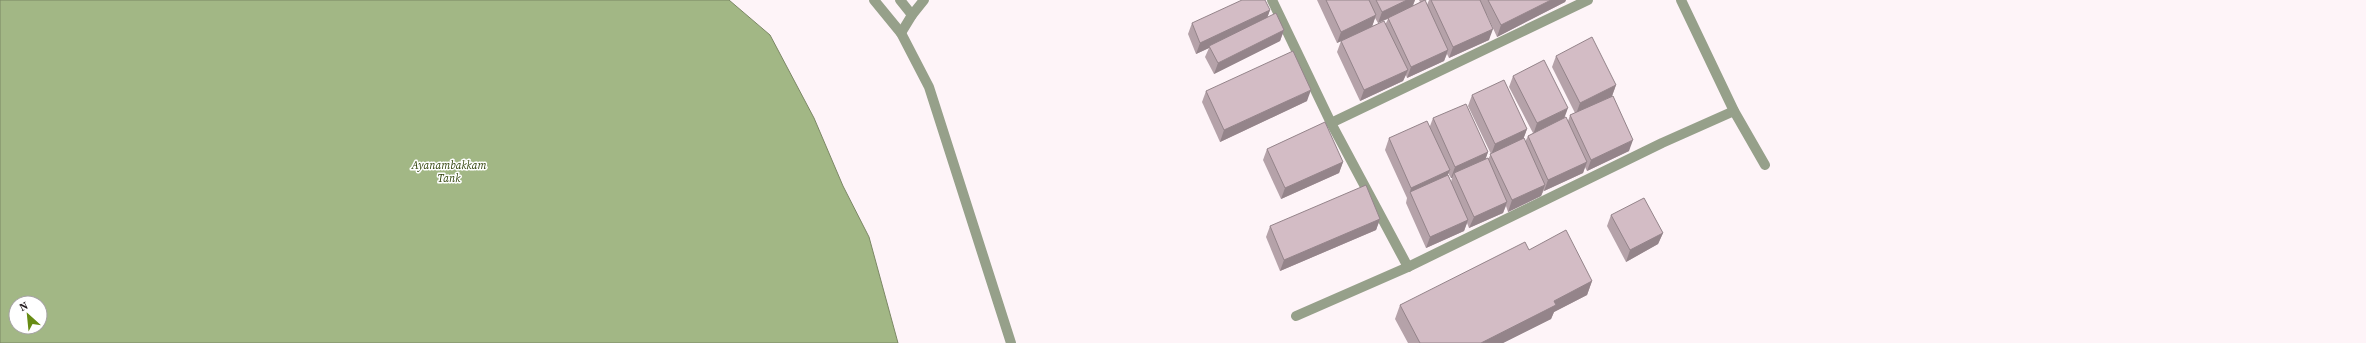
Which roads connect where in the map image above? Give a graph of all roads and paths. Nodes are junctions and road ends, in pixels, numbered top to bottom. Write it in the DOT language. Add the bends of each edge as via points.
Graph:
graph roads {
  1 [pos="874,0"];
  2 [pos="900,0"];
  3 [pos="924,0"];
  4 [pos="1272,0"];
  5 [pos="1588,0"];
  6 [pos="1681,0"];
  7 [pos="912,14"];
  8 [pos="901,33"];
  9 [pos="1734,111"];
  10 [pos="1331,123"];
  11 [pos="1765,165"];
  12 [pos="1408,267"];
  13 [pos="1296,316"];
  14 [pos="1011,343"];
  1 -- 8 [label="street"];
  2 -- 7 [label="street"];
  3 -- 7 [label="street"];
  4 -- 10 [label="street"];
  5 -- 10 [label="street"];
  6 -- 9 [label="street"];
  7 -- 8 [label="street"];
  8 -- 14 [label="street" via="929,87"];
  9 -- 11 [label="street"];
  9 -- 12 [label="street" via="1662,143"];
  10 -- 12 [label="street"];
  12 -- 13 [label="street"];
}
